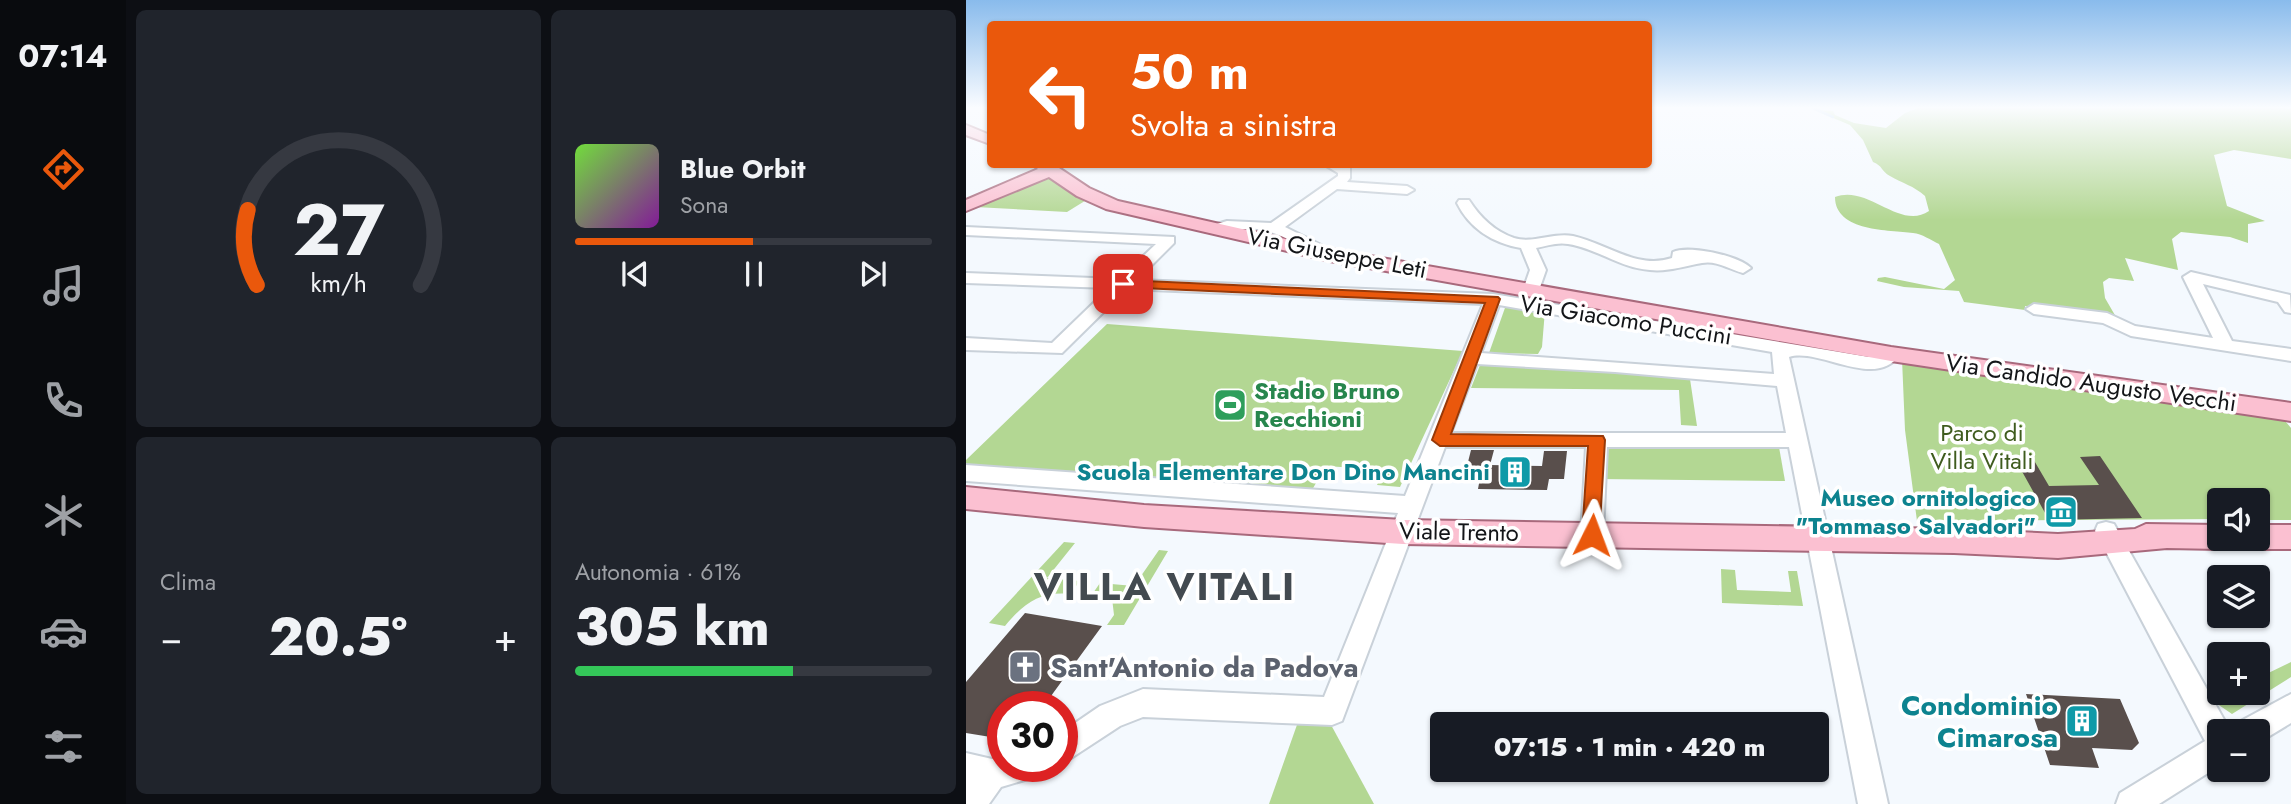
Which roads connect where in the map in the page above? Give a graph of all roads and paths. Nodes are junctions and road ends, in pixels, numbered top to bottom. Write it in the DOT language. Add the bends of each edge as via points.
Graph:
graph roads {
  1 [pos="1044,168"];
  2 [pos="1047,168"];
  3 [pos="1338,168"];
  4 [pos="1336,185"];
  5 [pos="1407,190"];
  6 [pos="1464,203"];
  7 [pos="966,206"];
  8 [pos="1276,226"];
  9 [pos="1210,228"];
  10 [pos="966,231"];
  11 [pos="1528,244"];
  12 [pos="1330,255"];
  13 [pos="1698,258"];
  14 [pos="1743,268"];
  15 [pos="966,278"];
  16 [pos="1123,284"];
  17 [pos="1531,290"];
  18 [pos="1493,299"];
  19 [pos="2291,308"];
  20 [pos="2034,309"];
  21 [pos="966,344"];
  22 [pos="2225,345"];
  23 [pos="1782,346"];
  24 [pos="1891,354"];
  25 [pos="2291,355"];
  26 [pos="1472,358"];
  27 [pos="1785,381"];
  28 [pos="2291,412"];
  29 [pos="1440,440"];
  30 [pos="1597,440"];
  31 [pos="1797,440"];
  32 [pos="966,473"];
  33 [pos="966,498"];
  34 [pos="1414,505"];
  35 [pos="1403,532"];
  36 [pos="1592,535"];
  37 [pos="2207,537"];
  38 [pos="2270,537"];
  39 [pos="2291,537"];
  40 [pos="1818,538"];
  41 [pos="2110,538"];
  42 [pos="2291,708"];
  43 [pos="2209,719"];
  44 [pos="2270,720"];
  45 [pos="1078,739"];
  46 [pos="2207,756"];
  47 [pos="979,771"];
  48 [pos="970,804"];
  49 [pos="1873,804"];
  50 [pos="2131,804"];
  1 -- 7 [label="main road"];
  2 -- 9 [label="main road, Via Giuseppe Leti" via="1112,205"];
  3 -- 4 [label="street" via="1345,171"];
  4 -- 5 [label="street"];
  4 -- 8 [label="street"];
  6 -- 11 [label="street" via="1474,220 1505,239"];
  8 -- 9 [label="street" via="1238,223"];
  8 -- 12 [label="street"];
  9 -- 12 [label="main road, Via Giuseppe Leti"];
  10 -- 16 [label="street" via="1168,240"];
  11 -- 13 [label="street" via="1570,240 1642,265 1673,264 1685,252"];
  11 -- 17 [label="street" via="1538,270"];
  12 -- 17 [label="main road, Via Giuseppe Leti"];
  13 -- 14 [label="street" via="1725,260"];
  15 -- 16 [label="street, Via Giacomo Puccini"];
  16 -- 18 [label="street, Via Giacomo Puccini"];
  16 -- 21 [label="street" via="1056,349"];
  17 -- 24 [label="main road, Via Giuseppe Leti"];
  18 -- 23 [label="street, Via Giacomo Puccini"];
  18 -- 26 [label="street"];
  19 -- 22 [label="street" via="2284,298 2191,277"];
  20 -- 22 [label="street" via="2107,318 2131,331"];
  22 -- 25 [label="street"];
  23 -- 24 [label="street" via="1879,363 1889,360"];
  23 -- 27 [label="street"];
  24 -- 28 [label="main road, Via Candido Augusto Vecchi"];
  26 -- 27 [label="street"];
  26 -- 29 [label="street"];
  27 -- 31 [label="street"];
  29 -- 30 [label="street"];
  29 -- 34 [label="street"];
  30 -- 31 [label="street"];
  30 -- 36 [label="street"];
  31 -- 40 [label="street"];
  32 -- 34 [label="street"];
  33 -- 35 [label="main road, Viale Trento" via="1144,516"];
  34 -- 35 [label="street"];
  35 -- 36 [label="main road, Viale Trento"];
  35 -- 45 [label="street" via="1332,711 1143,703 1110,716"];
  36 -- 40 [label="main road, Viale Trento"];
  37 -- 41 [label="main road, Viale Trento"];
  38 -- 39 [label="main road"];
  40 -- 41 [label="main road, Viale Trento" via="2012,547"];
  40 -- 49 [label="street"];
  41 -- 43 [label="street"];
  42 -- 44 [label="street"];
  46 -- 50 [label="street"];
  47 -- 48 [label="street"];
}
